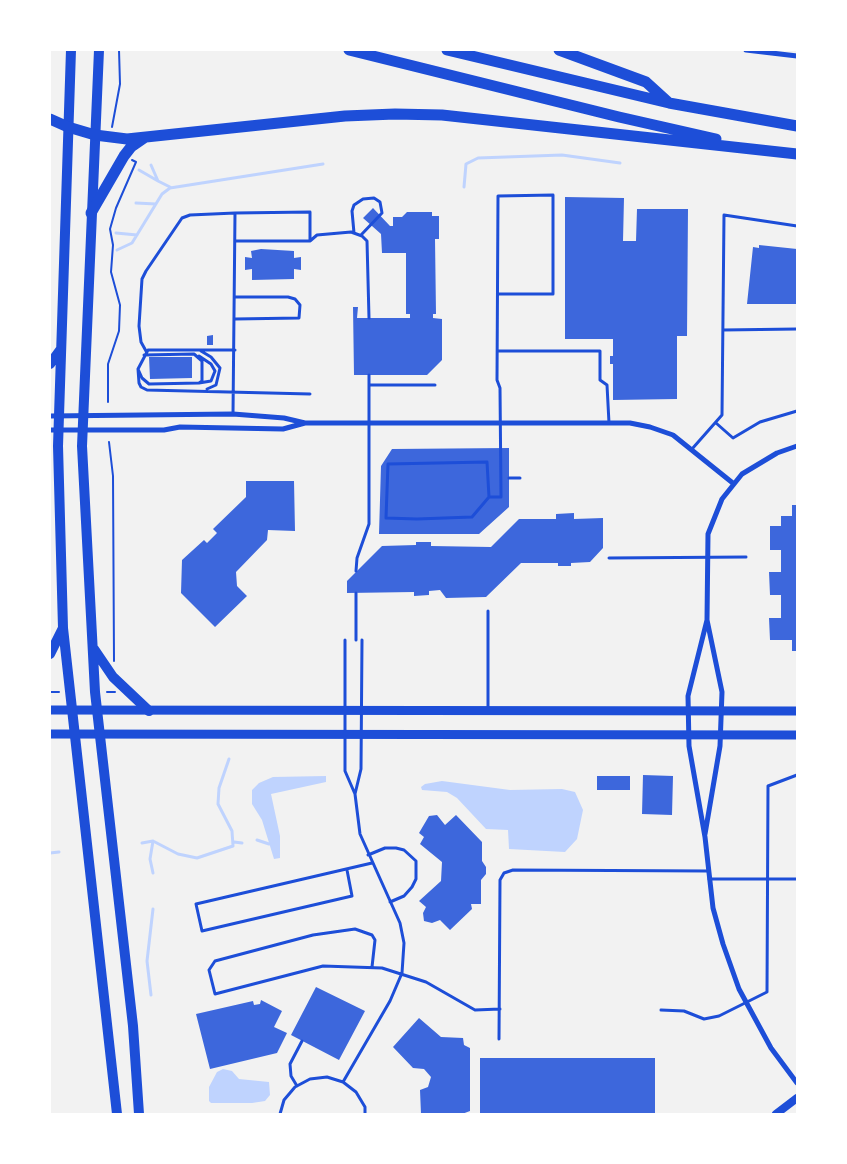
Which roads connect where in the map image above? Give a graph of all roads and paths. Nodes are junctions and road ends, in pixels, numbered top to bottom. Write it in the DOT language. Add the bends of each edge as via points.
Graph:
graph roads {
  1 [pos="71,50"];
  2 [pos="99,50"];
  3 [pos="118,50"];
  4 [pos="348,50"];
  5 [pos="447,50"];
  6 [pos="559,50"];
  7 [pos="746,50"];
  8 [pos="797,56"];
  9 [pos="669,103"];
  10 [pos="50,119"];
  11 [pos="797,126"];
  12 [pos="68,127"];
  13 [pos="112,131"];
  14 [pos="95,135"];
  15 [pos="144,138"];
  16 [pos="796,154"];
  17 [pos="132,160"];
  18 [pos="235,212"];
  19 [pos="91,213"];
  20 [pos="797,226"];
  21 [pos="354,233"];
  22 [pos="361,236"];
  23 [pos="235,241"];
  24 [pos="310,241"];
  25 [pos="498,294"];
  26 [pos="235,297"];
  27 [pos="369,318"];
  28 [pos="235,319"];
  29 [pos="797,329"];
  30 [pos="723,330"];
  31 [pos="61,349"];
  32 [pos="198,350"];
  33 [pos="235,350"];
  34 [pos="498,351"];
  35 [pos="145,353"];
  36 [pos="197,356"];
  37 [pos="50,364"];
  38 [pos="138,369"];
  39 [pos="369,375"];
  40 [pos="199,383"];
  41 [pos="369,385"];
  42 [pos="435,385"];
  43 [pos="204,390"];
  44 [pos="234,390"];
  45 [pos="310,394"];
  46 [pos="108,402"];
  47 [pos="797,411"];
  48 [pos="233,414"];
  49 [pos="82,415"];
  50 [pos="54,416"];
  51 [pos="305,422"];
  52 [pos="500,422"];
  53 [pos="368,423"];
  54 [pos="609,423"];
  55 [pos="716,423"];
  56 [pos="82,429"];
  57 [pos="54,430"];
  58 [pos="109,442"];
  59 [pos="797,446"];
  60 [pos="692,449"];
  61 [pos="509,478"];
  62 [pos="520,478"];
  63 [pos="734,484"];
  64 [pos="489,497"];
  65 [pos="609,558"];
  66 [pos="707,558"];
  67 [pos="746,558"];
  68 [pos="356,571"];
  69 [pos="356,593"];
  70 [pos="488,611"];
  71 [pos="707,620"];
  72 [pos="63,628"];
  73 [pos="345,640"];
  74 [pos="356,640"];
  75 [pos="362,640"];
  76 [pos="94,648"];
  77 [pos="50,654"];
  78 [pos="116,668"];
  79 [pos="50,692"];
  80 [pos="59,692"];
  81 [pos="107,692"];
  82 [pos="117,692"];
  83 [pos="50,710"];
  84 [pos="73,710"];
  85 [pos="96,711"];
  86 [pos="149,711"];
  87 [pos="346,711"];
  88 [pos="361,711"];
  89 [pos="488,711"];
  90 [pos="689,711"];
  91 [pos="721,711"];
  92 [pos="797,711"];
  93 [pos="50,734"];
  94 [pos="76,734"];
  95 [pos="99,734"];
  96 [pos="346,734"];
  97 [pos="361,734"];
  98 [pos="690,734"];
  99 [pos="720,735"];
  100 [pos="797,735"];
  101 [pos="797,775"];
  102 [pos="355,794"];
  103 [pos="705,837"];
  104 [pos="368,854"];
  105 [pos="372,863"];
  106 [pos="347,870"];
  107 [pos="708,871"];
  108 [pos="708,879"];
  109 [pos="768,879"];
  110 [pos="797,879"];
  111 [pos="390,902"];
  112 [pos="372,967"];
  113 [pos="402,974"];
  114 [pos="747,1004"];
  115 [pos="500,1009"];
  116 [pos="661,1010"];
  117 [pos="499,1039"];
  118 [pos="302,1041"];
  119 [pos="343,1082"];
  120 [pos="797,1083"];
  121 [pos="296,1086"];
  122 [pos="797,1098"];
  123 [pos="117,1114"];
  124 [pos="139,1114"];
  125 [pos="280,1114"];
  126 [pos="365,1114"];
  127 [pos="776,1114"];
  1 -- 12 [label="main road"];
  2 -- 14 [label="main road"];
  3 -- 13 [label="path" via="120,84"];
  4 -- 16 [label="highway" via="619,117"];
  5 -- 9 [label="highway"];
  6 -- 9 [label="highway" via="646,82"];
  7 -- 8 [label="street"];
  9 -- 11 [label="highway"];
  10 -- 12 [label="highway"];
  12 -- 14 [label="highway"];
  12 -- 31 [label="main road"];
  14 -- 15 [label="highway"];
  14 -- 19 [label="main road"];
  15 -- 16 [label="highway" via="345,116 442,115"];
  15 -- 19 [label="highway" via="124,156"];
  17 -- 46 [label="path" via="136,162 110,229 113,245 111,272 120,305 119,331 108,364"];
  18 -- 23 [label="lane"];
  18 -- 24 [label="lane" via="310,212"];
  18 -- 35 [label="lane" via="182,218 146,271 142,279 139,326"];
  19 -- 49 [label="main road"];
  20 -- 30 [label="lane" via="724,214"];
  21 -- 22 [label="lane"];
  21 -- 22 [label="lane" via="354,206 363,199 374,198 380,202 382,213"];
  21 -- 24 [label="lane" via="317,235"];
  22 -- 27 [label="lane" via="367,241"];
  23 -- 24 [label="lane"];
  23 -- 26 [label="lane"];
  25 -- 25 [label="lane" via="498,196 553,195 553,294"];
  25 -- 34 [label="lane"];
  26 -- 28 [label="lane"];
  26 -- 28 [label="lane" via="295,299 300,305 300,318"];
  28 -- 33 [label="lane"];
  29 -- 30 [label="lane"];
  30 -- 55 [label="lane" via="722,415"];
  31 -- 37 [label="main road"];
  31 -- 50 [label="main road"];
  32 -- 33 [label="lane"];
  32 -- 35 [label="lane" via="154,349"];
  32 -- 43 [label="lane" via="211,357 220,368 216,385"];
  33 -- 44 [label="lane"];
  34 -- 52 [label="lane"];
  34 -- 54 [label="lane" via="600,351 600,380 607,385"];
  35 -- 36 [label="lane"];
  35 -- 38 [label="lane"];
  36 -- 40 [label="lane" via="203,365 203,377"];
  36 -- 40 [label="lane" via="211,364 215,371 211,381"];
  38 -- 40 [label="lane" via="149,384"];
  38 -- 43 [label="lane" via="139,383 147,390"];
  39 -- 41 [label="lane"];
  41 -- 42 [label="lane"];
  41 -- 53 [label="lane"];
  43 -- 44 [label="lane"];
  44 -- 45 [label="lane"];
  44 -- 48 [label="lane"];
  47 -- 55 [label="lane" via="760,422 733,438"];
  48 -- 49 [label="street"];
  48 -- 51 [label="street"];
  49 -- 50 [label="street"];
  49 -- 56 [label="main road"];
  50 -- 57 [label="main road"];
  51 -- 53 [label="street"];
  51 -- 56 [label="street" via="283,429"];
  52 -- 53 [label="street"];
  52 -- 54 [label="street"];
  52 -- 64 [label="lane" via="501,497"];
  53 -- 68 [label="lane" via="370,524 356,558"];
  54 -- 60 [label="street" via="650,427 673,435"];
  55 -- 60 [label="lane"];
  56 -- 57 [label="street"];
  56 -- 76 [label="main road"];
  57 -- 72 [label="main road"];
  58 -- 78 [label="path" via="113,476"];
  59 -- 63 [label="street" via="760,462"];
  60 -- 63 [label="street"];
  61 -- 62 [label="lane"];
  63 -- 66 [label="street" via="714,515 708,534"];
  64 -- 64 [label="lane" via="472,517 386,518 388,464 487,462"];
  65 -- 66 [label="lane"];
  66 -- 67 [label="lane"];
  66 -- 71 [label="street"];
  69 -- 74 [label="lane"];
  70 -- 89 [label="lane"];
  71 -- 90 [label="street" via="688,696"];
  71 -- 91 [label="street" via="722,692"];
  72 -- 77 [label="main road"];
  72 -- 84 [label="main road"];
  73 -- 87 [label="lane"];
  75 -- 88 [label="lane"];
  76 -- 85 [label="main road"];
  76 -- 86 [label="main road" via="113,676"];
  79 -- 80 [label="path"];
  81 -- 82 [label="path"];
  83 -- 84 [label="main road"];
  84 -- 85 [label="main road"];
  84 -- 94 [label="main road"];
  85 -- 86 [label="main road"];
  85 -- 95 [label="main road"];
  86 -- 87 [label="main road"];
  87 -- 88 [label="main road"];
  87 -- 96 [label="lane"];
  88 -- 89 [label="main road"];
  88 -- 97 [label="lane"];
  89 -- 90 [label="main road"];
  90 -- 91 [label="main road"];
  90 -- 98 [label="street"];
  91 -- 92 [label="main road"];
  91 -- 99 [label="street"];
  93 -- 94 [label="main road"];
  94 -- 95 [label="main road"];
  94 -- 123 [label="main road"];
  95 -- 96 [label="main road"];
  95 -- 124 [label="main road" via="133,1026"];
  96 -- 97 [label="main road"];
  96 -- 102 [label="lane" via="346,771"];
  97 -- 98 [label="main road"];
  97 -- 102 [label="lane" via="361,769"];
  98 -- 99 [label="main road"];
  98 -- 103 [label="street" via="689,746"];
  99 -- 100 [label="main road"];
  99 -- 103 [label="street"];
  101 -- 109 [label="lane" via="768,786"];
  102 -- 104 [label="lane" via="360,834"];
  103 -- 107 [label="street"];
  104 -- 105 [label="lane"];
  104 -- 111 [label="lane" via="396,848 404,850 416,861 416,879 412,887 404,896"];
  105 -- 106 [label="lane"];
  105 -- 111 [label="lane"];
  106 -- 106 [label="lane" via="196,904 202,931 352,896"];
  107 -- 108 [label="street"];
  107 -- 115 [label="lane" via="513,870 504,873 500,880"];
  108 -- 109 [label="lane"];
  108 -- 114 [label="street" via="723,944"];
  109 -- 110 [label="lane"];
  109 -- 114 [label="lane" via="767,992"];
  111 -- 113 [label="lane" via="400,923 404,944"];
  112 -- 112 [label="lane" via="324,966 215,994 209,970 215,961 313,935 355,929 372,934 375,940"];
  112 -- 113 [label="lane"];
  113 -- 115 [label="lane" via="426,982 476,1010"];
  113 -- 119 [label="lane"];
  114 -- 116 [label="lane" via="719,1016 704,1018 684,1011"];
  114 -- 120 [label="street" via="771,1048"];
  115 -- 117 [label="lane"];
  118 -- 121 [label="lane" via="290,1064"];
  119 -- 121 [label="lane" via="327,1077 310,1079"];
  119 -- 126 [label="lane" via="356,1092 365,1107"];
  121 -- 125 [label="lane" via="284,1100"];
  122 -- 127 [label="street"];
}
